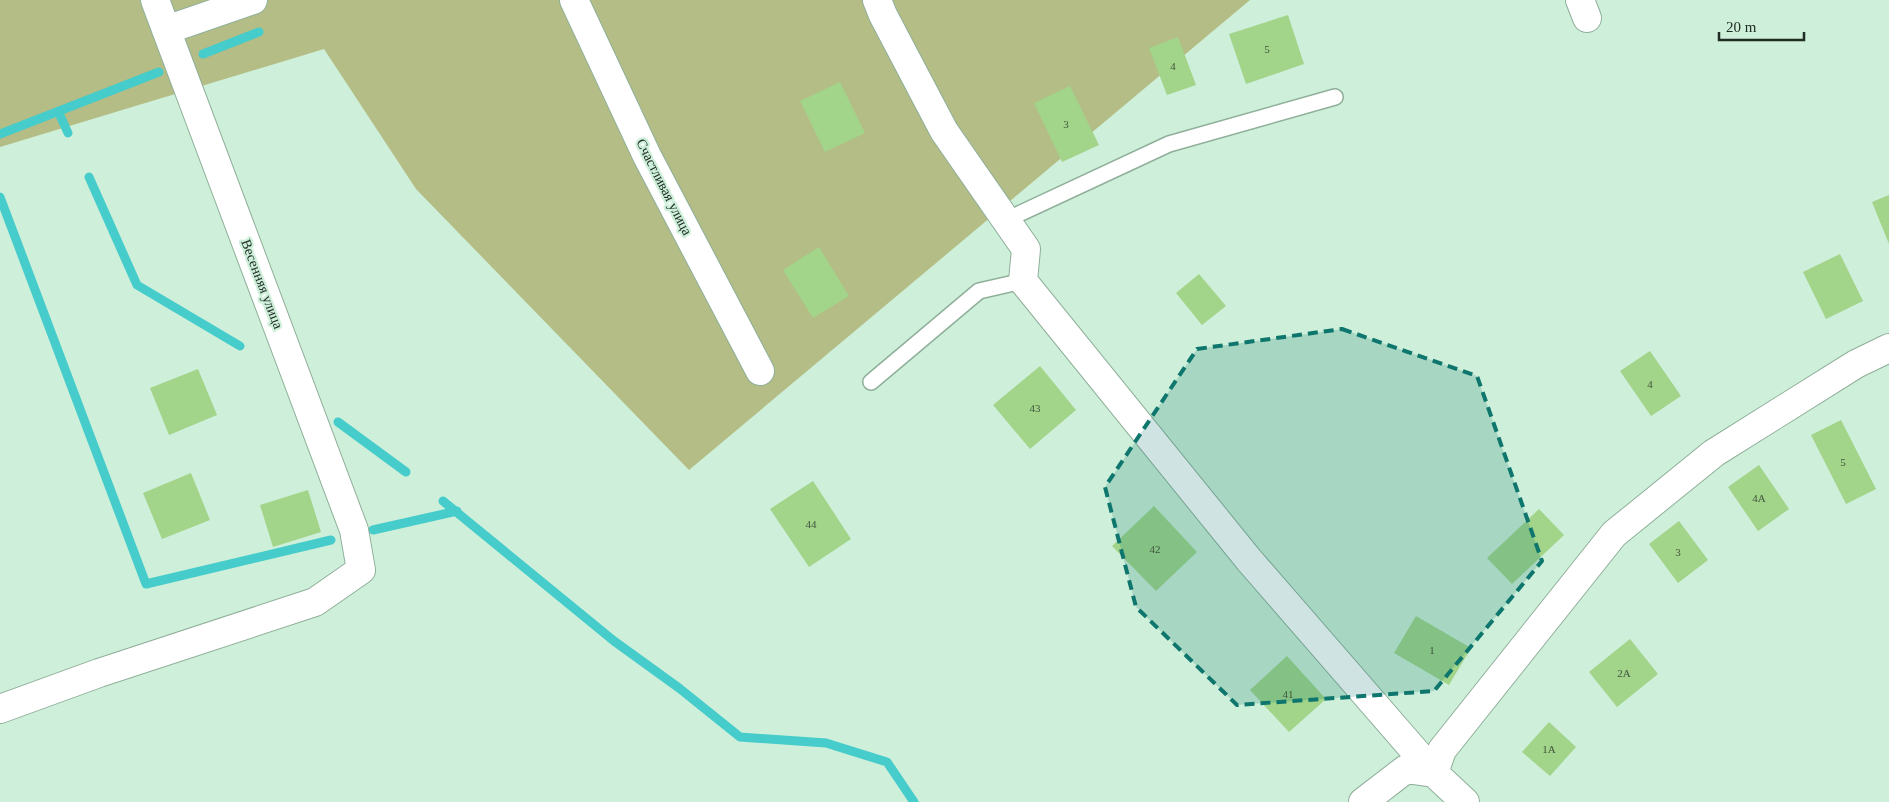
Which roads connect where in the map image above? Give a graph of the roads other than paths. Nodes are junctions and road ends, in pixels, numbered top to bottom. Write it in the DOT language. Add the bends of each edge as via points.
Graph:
graph roads {
  1 [pos="155,0"];
  2 [pos="253,0"];
  3 [pos="574,0"];
  4 [pos="878,0"];
  5 [pos="166,30"];
  6 [pos="1335,97"];
  7 [pos="1006,220"];
  8 [pos="1023,281"];
  9 [pos="1889,348"];
  10 [pos="760,371"];
  11 [pos="871,382"];
  12 [pos="0,709"];
  13 [pos="1434,773"];
  14 [pos="1363,802"];
  15 [pos="1465,802"];
  1 -- 5 [label="street, Весенняя улица"];
  2 -- 5 [label="street"];
  3 -- 10 [label="street, Счастливая улица" via="647,156"];
  4 -- 7 [label="street" via="944,131"];
  5 -- 12 [label="street, Весенняя улица" via="354,530 361,570 315,602"];
  6 -- 7 [label="lane" via="1169,144"];
  7 -- 8 [label="lane" via="1026,249"];
  8 -- 11 [label="lane" via="979,291"];
  8 -- 13 [label="street" via="1249,560"];
  9 -- 13 [label="street" via="1856,364 1714,453 1614,534 1442,750"];
  13 -- 14 [label="street" via="1406,769"];
  13 -- 15 [label="street"];
}
